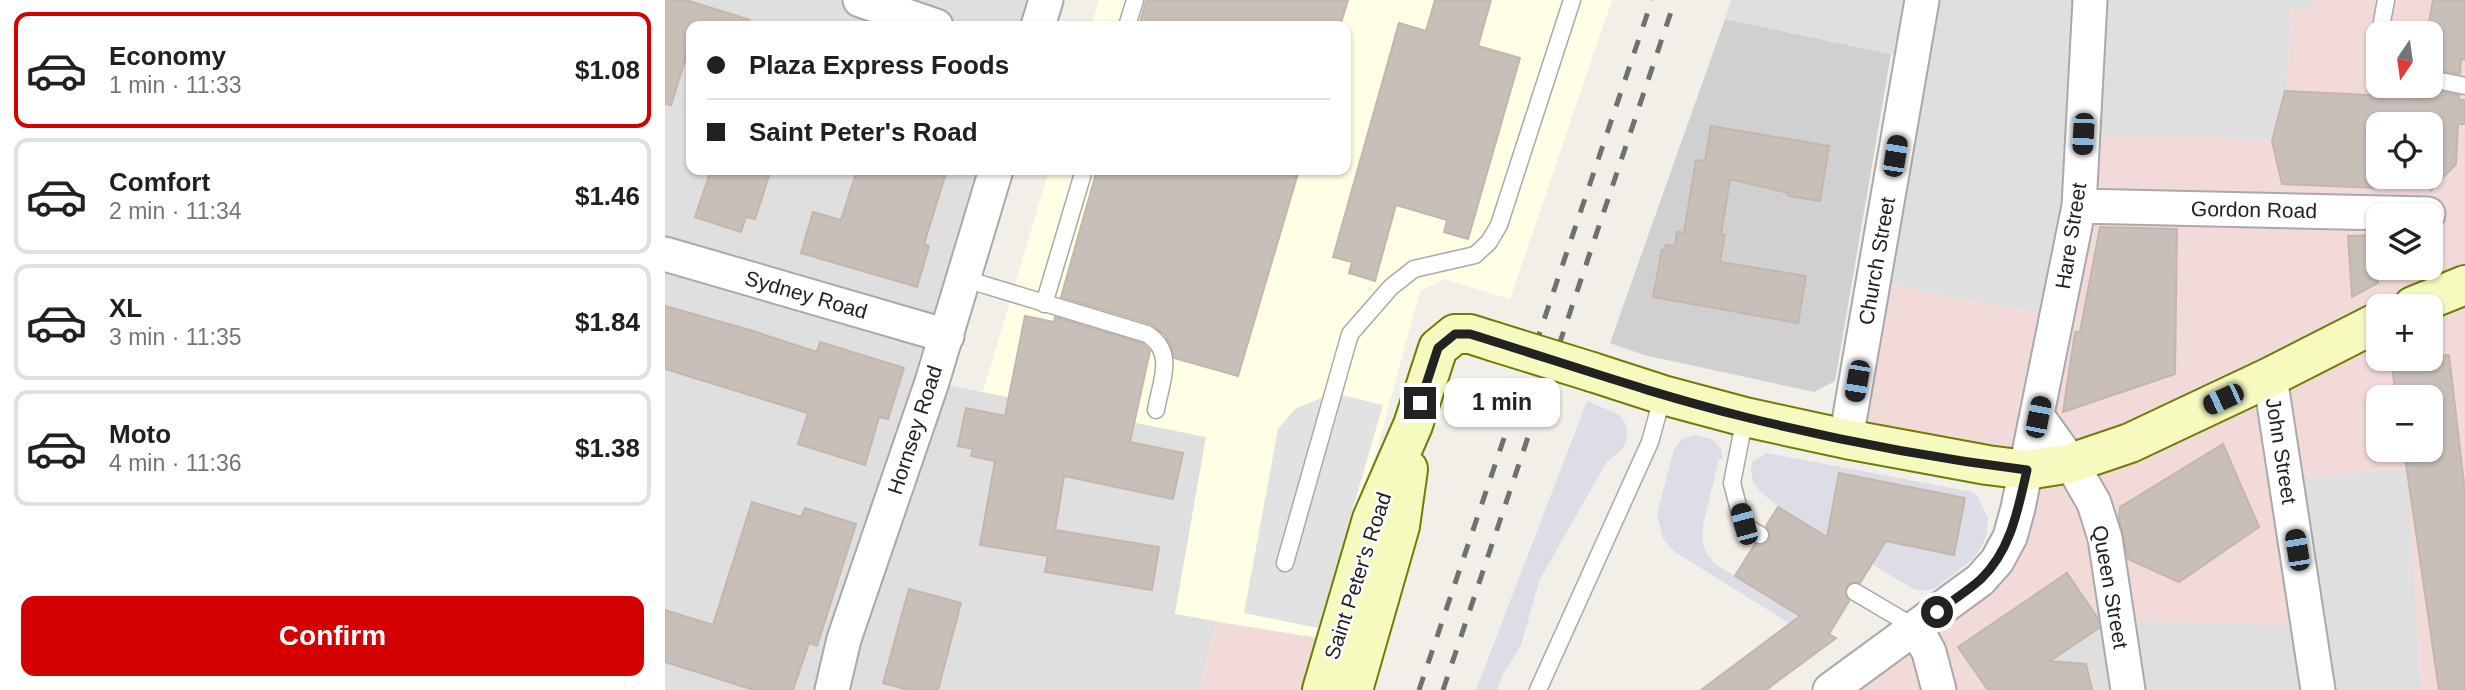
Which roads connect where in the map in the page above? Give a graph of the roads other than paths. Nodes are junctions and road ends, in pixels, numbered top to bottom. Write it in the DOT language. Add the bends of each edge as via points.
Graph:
graph roads {
  1 [pos="860,0"];
  2 [pos="1046,0"];
  3 [pos="1135,0"];
  4 [pos="1572,0"];
  5 [pos="1922,0"];
  6 [pos="2090,0"];
  7 [pos="2386,0"];
  8 [pos="921,21"];
  9 [pos="1040,21"];
  10 [pos="1129,21"];
  11 [pos="2382,21"];
  12 [pos="2443,81"];
  13 [pos="2465,86"];
  14 [pos="995,175"];
  15 [pos="1083,175"];
  16 [pos="2079,206"];
  17 [pos="2366,213"];
  18 [pos="665,254"];
  19 [pos="965,279"];
  20 [pos="2465,285"];
  21 [pos="2443,294"];
  22 [pos="1044,304"];
  23 [pos="2366,329"];
  24 [pos="947,336"];
  25 [pos="2270,377"];
  26 [pos="1663,395"];
  27 [pos="1156,410"];
  28 [pos="1745,417"];
  29 [pos="2038,417"];
  30 [pos="1413,425"];
  31 [pos="1846,439"];
  32 [pos="2071,463"];
  33 [pos="2027,470"];
  34 [pos="1760,535"];
  35 [pos="1285,563"];
  36 [pos="1855,592"];
  37 [pos="1916,628"];
  38 [pos="832,690"];
  39 [pos="1322,690"];
  40 [pos="1353,690"];
  41 [pos="1538,690"];
  42 [pos="1830,690"];
  43 [pos="1939,690"];
  44 [pos="2128,690"];
  45 [pos="2318,690"];
  1 -- 8 [label="street"];
  2 -- 9 [label="street"];
  3 -- 10 [label="lane"];
  4 -- 35 [label="lane" via="1499,225 1489,242 1457,261 1414,269 1391,287 1350,334"];
  5 -- 31 [label="street, Church Street"];
  6 -- 16 [label="street, Hare Street"];
  7 -- 11 [label="lane"];
  12 -- 13 [label="lane"];
  14 -- 19 [label="street, Hornsey Road"];
  15 -- 22 [label="lane"];
  16 -- 17 [label="street, Gordon Road"];
  16 -- 29 [label="street, Hare Street"];
  18 -- 24 [label="street, Sydney Road"];
  19 -- 22 [label="lane"];
  19 -- 24 [label="street, Hornsey Road"];
  20 -- 21 [label="main road"];
  22 -- 27 [label="lane" via="1157,340 1164,350 1164,363"];
  23 -- 25 [label="main road, Saint Peter's Road"];
  24 -- 38 [label="street, Hornsey Road" via="844,639"];
  25 -- 32 [label="main road, Saint Peter's Road" via="2130,443"];
  25 -- 45 [label="street, John Street"];
  26 -- 28 [label="main road, Saint Peter's Road"];
  26 -- 30 [label="main road, Saint Peter's Road, bridge" via="1470,334 1455,334 1438,348"];
  26 -- 41 [label="lane" via="1650,442"];
  28 -- 31 [label="main road, Saint Peter's Road"];
  28 -- 34 [label="lane" via="1732,483 1744,524"];
  29 -- 32 [label="street, Queen Street"];
  29 -- 33 [label="street, Hare Street"];
  30 -- 39 [label="main road, Saint Peter's Road" via="1372,519"];
  30 -- 40 [label="main road, Saint Peter's Road" via="1400,526"];
  31 -- 33 [label="main road, Saint Peter's Road"];
  32 -- 33 [label="main road, Saint Peter's Road"];
  32 -- 44 [label="street, Queen Street" via="2094,503 2105,538"];
  33 -- 37 [label="street, Hare Street" via="2010,537 1997,561 1980,580"];
  36 -- 37 [label="lane"];
  37 -- 42 [label="street, Hare Street"];
  37 -- 43 [label="street" via="1929,652"];
}
